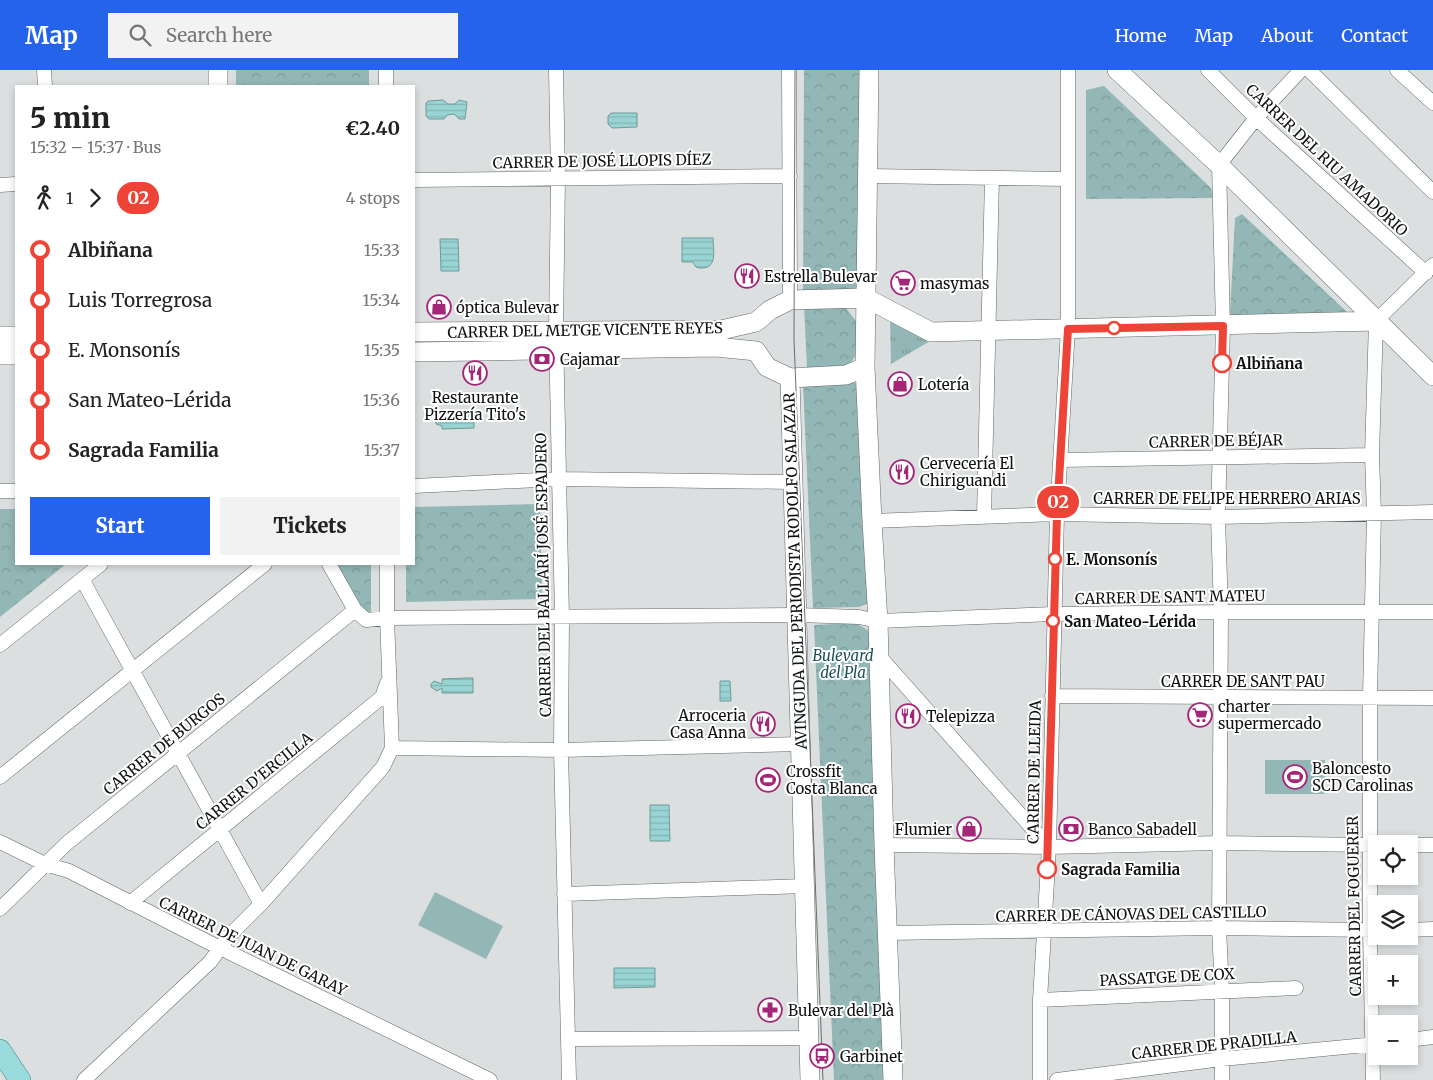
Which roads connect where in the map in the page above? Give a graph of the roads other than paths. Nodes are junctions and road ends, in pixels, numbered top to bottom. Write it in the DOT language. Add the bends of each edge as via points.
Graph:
graph roads {
  1 [pos="44,70"];
  2 [pos="218,70"];
  3 [pos="386,70"];
  4 [pos="556,70"];
  5 [pos="789,70"];
  6 [pos="869,70"];
  7 [pos="1068,70"];
  8 [pos="1118,70"];
  9 [pos="1208,70"];
  10 [pos="1301,70"];
  11 [pos="1309,70"];
  12 [pos="1397,70"];
  13 [pos="45,85"];
  14 [pos="218,85"];
  15 [pos="386,85"];
  16 [pos="1433,103"];
  17 [pos="1256,118"];
  18 [pos="1219,165"];
  19 [pos="790,176"];
  20 [pos="868,176"];
  21 [pos="558,178"];
  22 [pos="992,178"];
  23 [pos="1068,179"];
  24 [pos="415,180"];
  25 [pos="15,184"];
  26 [pos="0,185"];
  27 [pos="1433,192"];
  28 [pos="1429,269"];
  29 [pos="866,298"];
  30 [pos="790,300"];
  31 [pos="1376,321"];
  32 [pos="756,322"];
  33 [pos="1223,326"];
  34 [pos="1068,329"];
  35 [pos="988,331"];
  36 [pos="415,332"];
  37 [pos="0,336"];
  38 [pos="15,336"];
  39 [pos="556,341"];
  40 [pos="756,351"];
  41 [pos="415,352"];
  42 [pos="0,355"];
  43 [pos="15,355"];
  44 [pos="865,367"];
  45 [pos="1433,376"];
  46 [pos="790,378"];
  47 [pos="1372,455"];
  48 [pos="1219,457"];
  49 [pos="1060,460"];
  50 [pos="558,479"];
  51 [pos="793,482"];
  52 [pos="415,486"];
  53 [pos="0,491"];
  54 [pos="15,491"];
  55 [pos="1433,512"];
  56 [pos="1057,514"];
  57 [pos="1374,514"];
  58 [pos="984,517"];
  59 [pos="1218,517"];
  60 [pos="872,521"];
  61 [pos="100,565"];
  62 [pos="264,565"];
  63 [pos="331,565"];
  64 [pos="387,565"];
  65 [pos="82,579"];
  66 [pos="355,610"];
  67 [pos="1221,612"];
  68 [pos="1370,612"];
  69 [pos="1433,612"];
  70 [pos="1053,614"];
  71 [pos="797,615"];
  72 [pos="387,618"];
  73 [pos="562,618"];
  74 [pos="878,621"];
  75 [pos="0,645"];
  76 [pos="880,656"];
  77 [pos="133,671"];
  78 [pos="389,677"];
  79 [pos="1052,696"];
  80 [pos="1220,697"];
  81 [pos="1370,697"];
  82 [pos="1433,698"];
  83 [pos="799,744"];
  84 [pos="392,748"];
  85 [pos="561,750"];
  86 [pos="178,753"];
  87 [pos="0,777"];
  88 [pos="220,830"];
  89 [pos="1373,835"];
  90 [pos="0,842"];
  91 [pos="1219,843"];
  92 [pos="1433,844"];
  93 [pos="884,845"];
  94 [pos="1368,845"];
  95 [pos="1418,845"];
  96 [pos="1049,847"];
  97 [pos="46,864"];
  98 [pos="805,886"];
  99 [pos="564,894"];
  100 [pos="130,903"];
  101 [pos="261,904"];
  102 [pos="0,909"];
  103 [pos="1219,928"];
  104 [pos="1433,929"];
  105 [pos="1368,930"];
  106 [pos="1418,930"];
  107 [pos="1044,931"];
  108 [pos="886,933"];
  109 [pos="1373,945"];
  110 [pos="220,948"];
  111 [pos="1296,988"];
  112 [pos="1222,990"];
  113 [pos="1040,1000"];
  114 [pos="1374,1015"];
  115 [pos="1433,1037"];
  116 [pos="808,1038"];
  117 [pos="1418,1039"];
  118 [pos="568,1040"];
  119 [pos="1368,1046"];
  120 [pos="0,1050"];
  121 [pos="1222,1059"];
  122 [pos="1374,1065"];
  123 [pos="20,1080"];
  124 [pos="84,1080"];
  125 [pos="490,1080"];
  126 [pos="569,1080"];
  127 [pos="810,1080"];
  128 [pos="892,1080"];
  129 [pos="1040,1080"];
  130 [pos="1056,1080"];
  131 [pos="1222,1080"];
  132 [pos="1373,1080"];
  1 -- 13 [label="street"];
  2 -- 14 [label="street"];
  3 -- 15 [label="street"];
  4 -- 21 [label="street, CARRER DEL BALLARÍ JOSÉ ESPADERO"];
  5 -- 19 [label="street"];
  6 -- 20 [label="street"];
  7 -- 23 [label="street, CARRER DE LLEIDA"];
  8 -- 18 [label="street"];
  9 -- 17 [label="street, CARRER DEL RIU AMADORIO"];
  10 -- 17 [label="street"];
  11 -- 27 [label="street"];
  12 -- 16 [label="street"];
  17 -- 18 [label="street"];
  17 -- 28 [label="street, CARRER DEL RIU AMADORIO"];
  18 -- 31 [label="street"];
  18 -- 33 [label="street"];
  19 -- 21 [label="street, CARRER DE JOSÉ LLOPIS DÍEZ"];
  19 -- 30 [label="street"];
  20 -- 22 [label="street"];
  20 -- 29 [label="street"];
  21 -- 24 [label="street, CARRER DE JOSÉ LLOPIS DÍEZ"];
  21 -- 39 [label="street, CARRER DEL BALLARÍ JOSÉ ESPADERO"];
  22 -- 23 [label="street"];
  22 -- 35 [label="street"];
  23 -- 34 [label="street, CARRER DE LLEIDA"];
  25 -- 26 [label="street"];
  28 -- 31 [label="street"];
  29 -- 30 [label="street"];
  29 -- 35 [label="street" via="931,332"];
  29 -- 44 [label="street"];
  30 -- 32 [label="street"];
  31 -- 33 [label="street"];
  31 -- 45 [label="street"];
  31 -- 47 [label="street, CARRER DEL FOGUERER"];
  32 -- 39 [label="street, CARRER DEL METGE VICENTE REYES" via="721,330"];
  32 -- 40 [label="street"];
  33 -- 34 [label="street"];
  33 -- 48 [label="street"];
  34 -- 35 [label="street"];
  34 -- 49 [label="street, CARRER DE LLEIDA"];
  35 -- 58 [label="street"];
  36 -- 39 [label="street, CARRER DEL METGE VICENTE REYES"];
  37 -- 38 [label="street"];
  39 -- 40 [label="street, CARRER DEL METGE VICENTE REYES"];
  39 -- 41 [label="street, CARRER DEL METGE VICENTE REYES"];
  39 -- 50 [label="street, CARRER DEL BALLARÍ JOSÉ ESPADERO"];
  40 -- 46 [label="street" via="768,367"];
  42 -- 43 [label="street"];
  44 -- 46 [label="street, AVINGUDA DEL PERIODISTA RODOLFO SALAZAR" via="846,375"];
  44 -- 60 [label="street"];
  46 -- 51 [label="street, AVINGUDA DEL PERIODISTA RODOLFO SALAZAR"];
  47 -- 48 [label="street, CARRER DE BÉJAR"];
  47 -- 57 [label="street, CARRER DEL FOGUERER"];
  48 -- 49 [label="street, CARRER DE BÉJAR"];
  48 -- 59 [label="street"];
  49 -- 56 [label="street, CARRER DE LLEIDA"];
  50 -- 51 [label="street"];
  50 -- 52 [label="street"];
  50 -- 73 [label="street, CARRER DEL BALLARÍ JOSÉ ESPADERO"];
  51 -- 71 [label="street, AVINGUDA DEL PERIODISTA RODOLFO SALAZAR"];
  53 -- 54 [label="street"];
  55 -- 57 [label="street, CARRER DE FELIPE HERRERO ARIAS"];
  56 -- 58 [label="street, CARRER DE FELIPE HERRERO ARIAS"];
  56 -- 59 [label="street, CARRER DE FELIPE HERRERO ARIAS"];
  56 -- 70 [label="street, CARRER DE LLEIDA"];
  57 -- 59 [label="street, CARRER DE FELIPE HERRERO ARIAS"];
  57 -- 68 [label="street, CARRER DEL FOGUERER"];
  58 -- 60 [label="street, CARRER DE FELIPE HERRERO ARIAS"];
  59 -- 67 [label="street"];
  60 -- 74 [label="street"];
  61 -- 65 [label="street"];
  62 -- 77 [label="street"];
  63 -- 66 [label="street"];
  64 -- 72 [label="street"];
  65 -- 75 [label="street"];
  65 -- 77 [label="street"];
  66 -- 72 [label="street, CARRER DE SANT MATEU" via="366,620"];
  66 -- 86 [label="street, CARRER DE BURGOS"];
  67 -- 68 [label="street, CARRER DE SANT MATEU"];
  67 -- 70 [label="street, CARRER DE SANT MATEU"];
  67 -- 80 [label="street"];
  68 -- 69 [label="street, CARRER DE SANT MATEU"];
  68 -- 81 [label="street, CARRER DEL FOGUERER"];
  70 -- 74 [label="street, CARRER DE SANT MATEU"];
  70 -- 79 [label="street, CARRER DE LLEIDA"];
  71 -- 73 [label="street, CARRER DE SANT MATEU"];
  71 -- 74 [label="street, CARRER DE SANT MATEU" via="859,617"];
  71 -- 83 [label="street, AVINGUDA DEL PERIODISTA RODOLFO SALAZAR"];
  72 -- 73 [label="street, CARRER DE SANT MATEU"];
  72 -- 78 [label="street"];
  73 -- 85 [label="street, CARRER DEL BALLARÍ JOSÉ ESPADERO"];
  74 -- 76 [label="street"];
  76 -- 93 [label="street"];
  76 -- 96 [label="street"];
  77 -- 86 [label="street"];
  77 -- 87 [label="street"];
  78 -- 84 [label="street"];
  78 -- 88 [label="street, CARRER D'ERCILLA" via="382,697"];
  79 -- 80 [label="street, CARRER DE SANT PAU"];
  79 -- 96 [label="street, CARRER DE LLEIDA"];
  80 -- 81 [label="street, CARRER DE SANT PAU"];
  80 -- 91 [label="street"];
  81 -- 82 [label="street, CARRER DE SANT PAU"];
  81 -- 89 [label="street, CARRER DEL FOGUERER"];
  83 -- 85 [label="street"];
  83 -- 98 [label="street, AVINGUDA DEL PERIODISTA RODOLFO SALAZAR"];
  84 -- 85 [label="street"];
  84 -- 101 [label="street" via="383,767"];
  85 -- 99 [label="street, CARRER DEL BALLARÍ JOSÉ ESPADERO"];
  86 -- 88 [label="street"];
  86 -- 97 [label="street, CARRER DE BURGOS"];
  88 -- 100 [label="street, CARRER D'ERCILLA"];
  88 -- 101 [label="street"];
  90 -- 97 [label="street, CARRER DE JUAN DE GARAY"];
  91 -- 94 [label="street"];
  91 -- 96 [label="street"];
  91 -- 103 [label="street"];
  92 -- 95 [label="street"];
  93 -- 96 [label="street"];
  93 -- 108 [label="street"];
  96 -- 107 [label="street, CARRER DE LLEIDA"];
  97 -- 100 [label="street, CARRER DE JUAN DE GARAY" via="69,871"];
  97 -- 102 [label="street, CARRER DE BURGOS"];
  98 -- 99 [label="street"];
  98 -- 116 [label="street, AVINGUDA DEL PERIODISTA RODOLFO SALAZAR"];
  99 -- 118 [label="street, CARRER DEL BALLARÍ JOSÉ ESPADERO"];
  100 -- 110 [label="street, CARRER DE JUAN DE GARAY"];
  101 -- 110 [label="street"];
  103 -- 105 [label="street, CARRER DE CÁNOVAS DEL CASTILLO"];
  103 -- 107 [label="street, CARRER DE CÁNOVAS DEL CASTILLO"];
  103 -- 112 [label="street"];
  104 -- 106 [label="street"];
  107 -- 108 [label="street, CARRER DE CÁNOVAS DEL CASTILLO"];
  107 -- 113 [label="street, CARRER DE LLEIDA"];
  108 -- 128 [label="street"];
  109 -- 114 [label="street, CARRER DEL FOGUERER"];
  110 -- 124 [label="street" via="210,962"];
  110 -- 125 [label="street, CARRER DE JUAN DE GARAY"];
  111 -- 112 [label="street, PASSATGE DE COX"];
  112 -- 113 [label="street, PASSATGE DE COX"];
  112 -- 121 [label="street"];
  113 -- 129 [label="street, CARRER DE LLEIDA"];
  115 -- 117 [label="street"];
  116 -- 118 [label="street"];
  116 -- 127 [label="street, AVINGUDA DEL PERIODISTA RODOLFO SALAZAR"];
  118 -- 126 [label="street, CARRER DEL BALLARÍ JOSÉ ESPADERO"];
  119 -- 121 [label="street, CARRER DE PRADILLA"];
  120 -- 123 [label="main road"];
  121 -- 130 [label="street, CARRER DE PRADILLA"];
  121 -- 131 [label="street"];
  122 -- 132 [label="street, CARRER DEL FOGUERER"];
}
